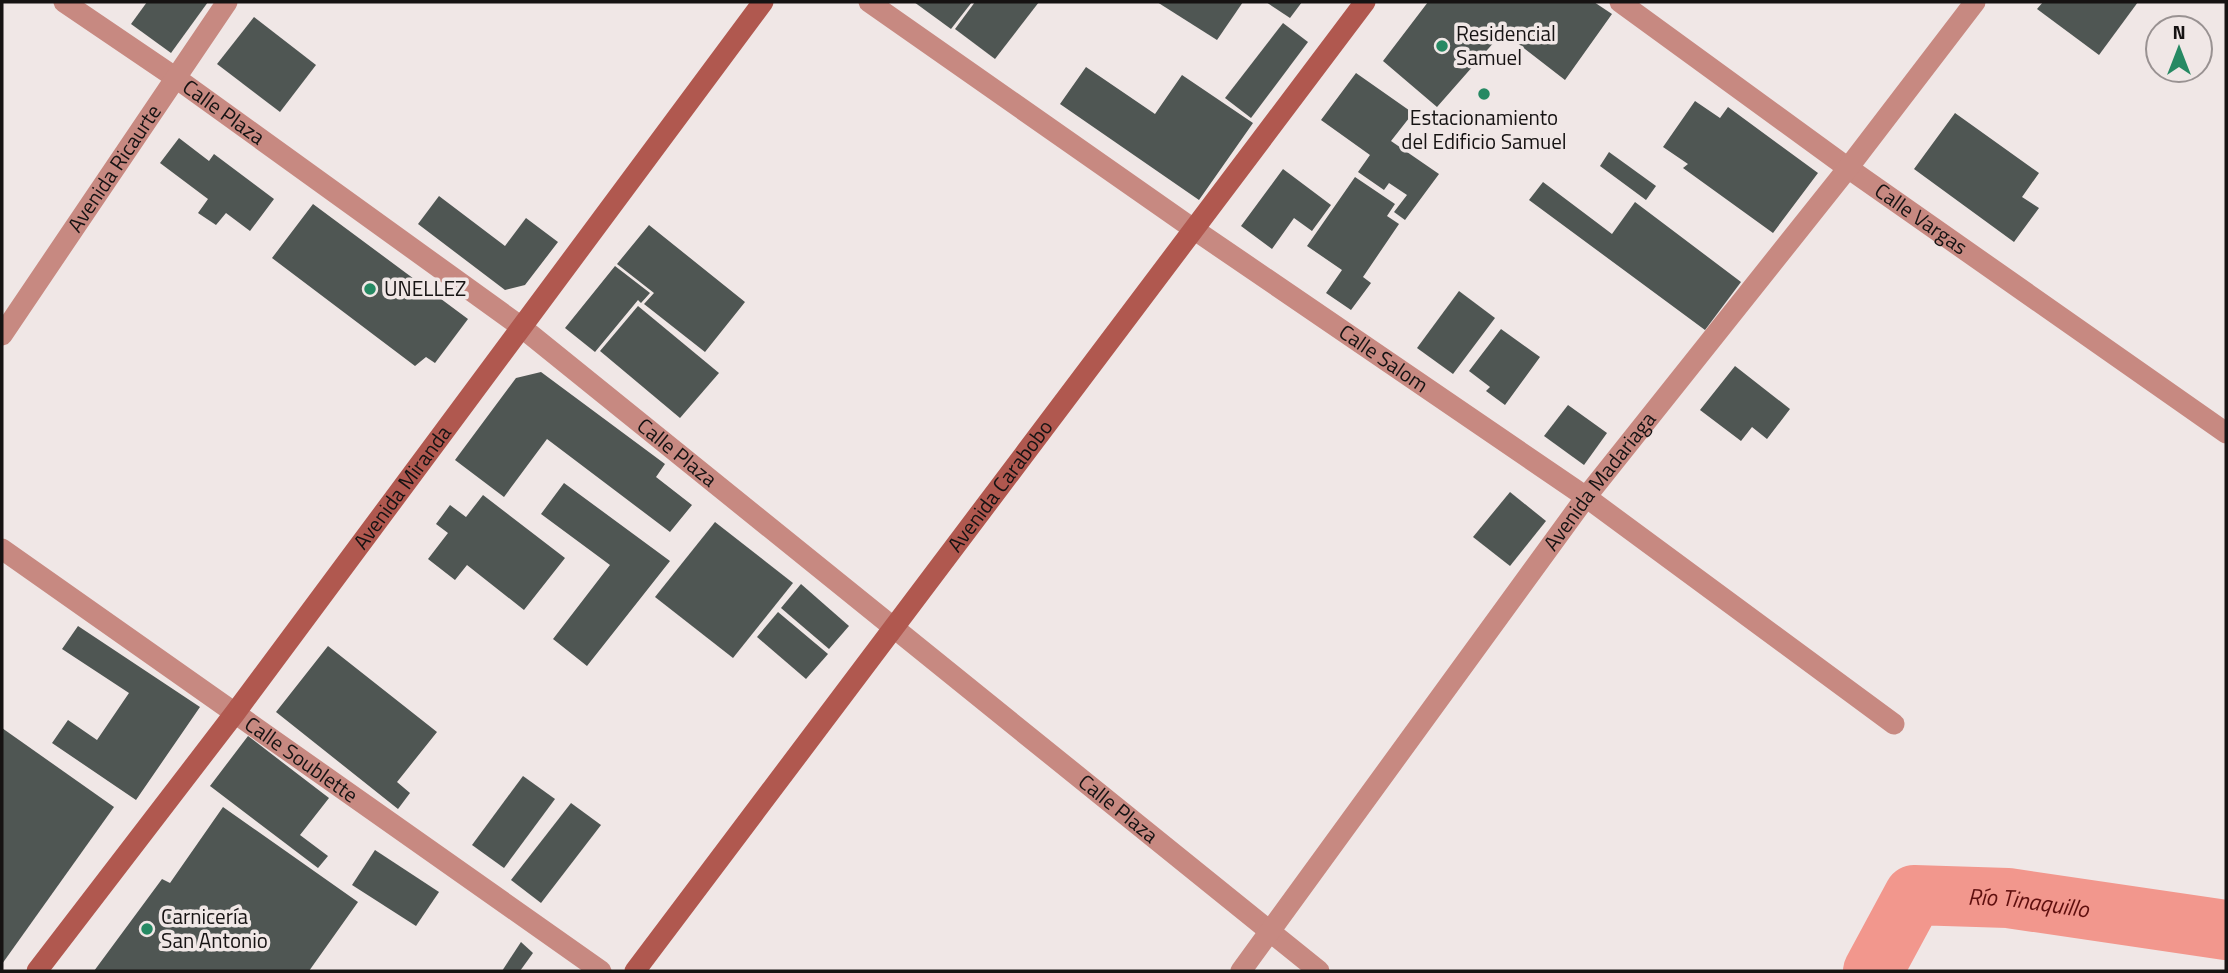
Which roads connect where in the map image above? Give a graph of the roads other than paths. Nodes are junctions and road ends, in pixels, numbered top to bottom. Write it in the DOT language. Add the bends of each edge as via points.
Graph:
graph roads {
  1 [pos="64,2"];
  2 [pos="227,2"];
  3 [pos="763,2"];
  4 [pos="869,2"];
  5 [pos="1365,2"];
  6 [pos="1620,2"];
  7 [pos="1975,2"];
  8 [pos="176,78"];
  9 [pos="1848,168"];
  10 [pos="1192,228"];
  11 [pos="520,326"];
  12 [pos="2,335"];
  13 [pos="2226,433"];
  14 [pos="1586,497"];
  15 [pos="2,549"];
  16 [pos="892,630"];
  17 [pos="236,713"];
  18 [pos="1894,724"];
  19 [pos="1270,933"];
  20 [pos="37,971"];
  21 [pos="601,971"];
  22 [pos="635,971"];
  23 [pos="1241,971"];
  24 [pos="1319,971"];
  1 -- 8 [label="street, Calle Plaza"];
  2 -- 8 [label="street, Avenida Ricaurte"];
  3 -- 11 [label="street, Avenida Miranda"];
  4 -- 10 [label="street, Calle Salom"];
  5 -- 10 [label="street, Avenida Carabobo"];
  6 -- 9 [label="street, Calle Vargas"];
  7 -- 9 [label="street, Avenida Madariaga"];
  8 -- 11 [label="street, Calle Plaza"];
  8 -- 12 [label="street, Avenida Ricaurte"];
  9 -- 13 [label="street, Calle Vargas"];
  9 -- 14 [label="street, Avenida Madariaga"];
  10 -- 14 [label="street, Calle Salom"];
  10 -- 16 [label="street, Avenida Carabobo"];
  11 -- 16 [label="street, Calle Plaza"];
  11 -- 17 [label="street, Avenida Miranda"];
  14 -- 18 [label="street, Calle Salom"];
  14 -- 19 [label="street, Avenida Madariaga"];
  15 -- 17 [label="street, Calle Soublette"];
  16 -- 19 [label="street, Calle Plaza"];
  16 -- 22 [label="street, Avenida Carabobo"];
  17 -- 20 [label="street, Avenida Miranda"];
  17 -- 21 [label="street, Calle Soublette"];
  19 -- 23 [label="street, Avenida Madariaga"];
  19 -- 24 [label="street, Calle Plaza"];
}
